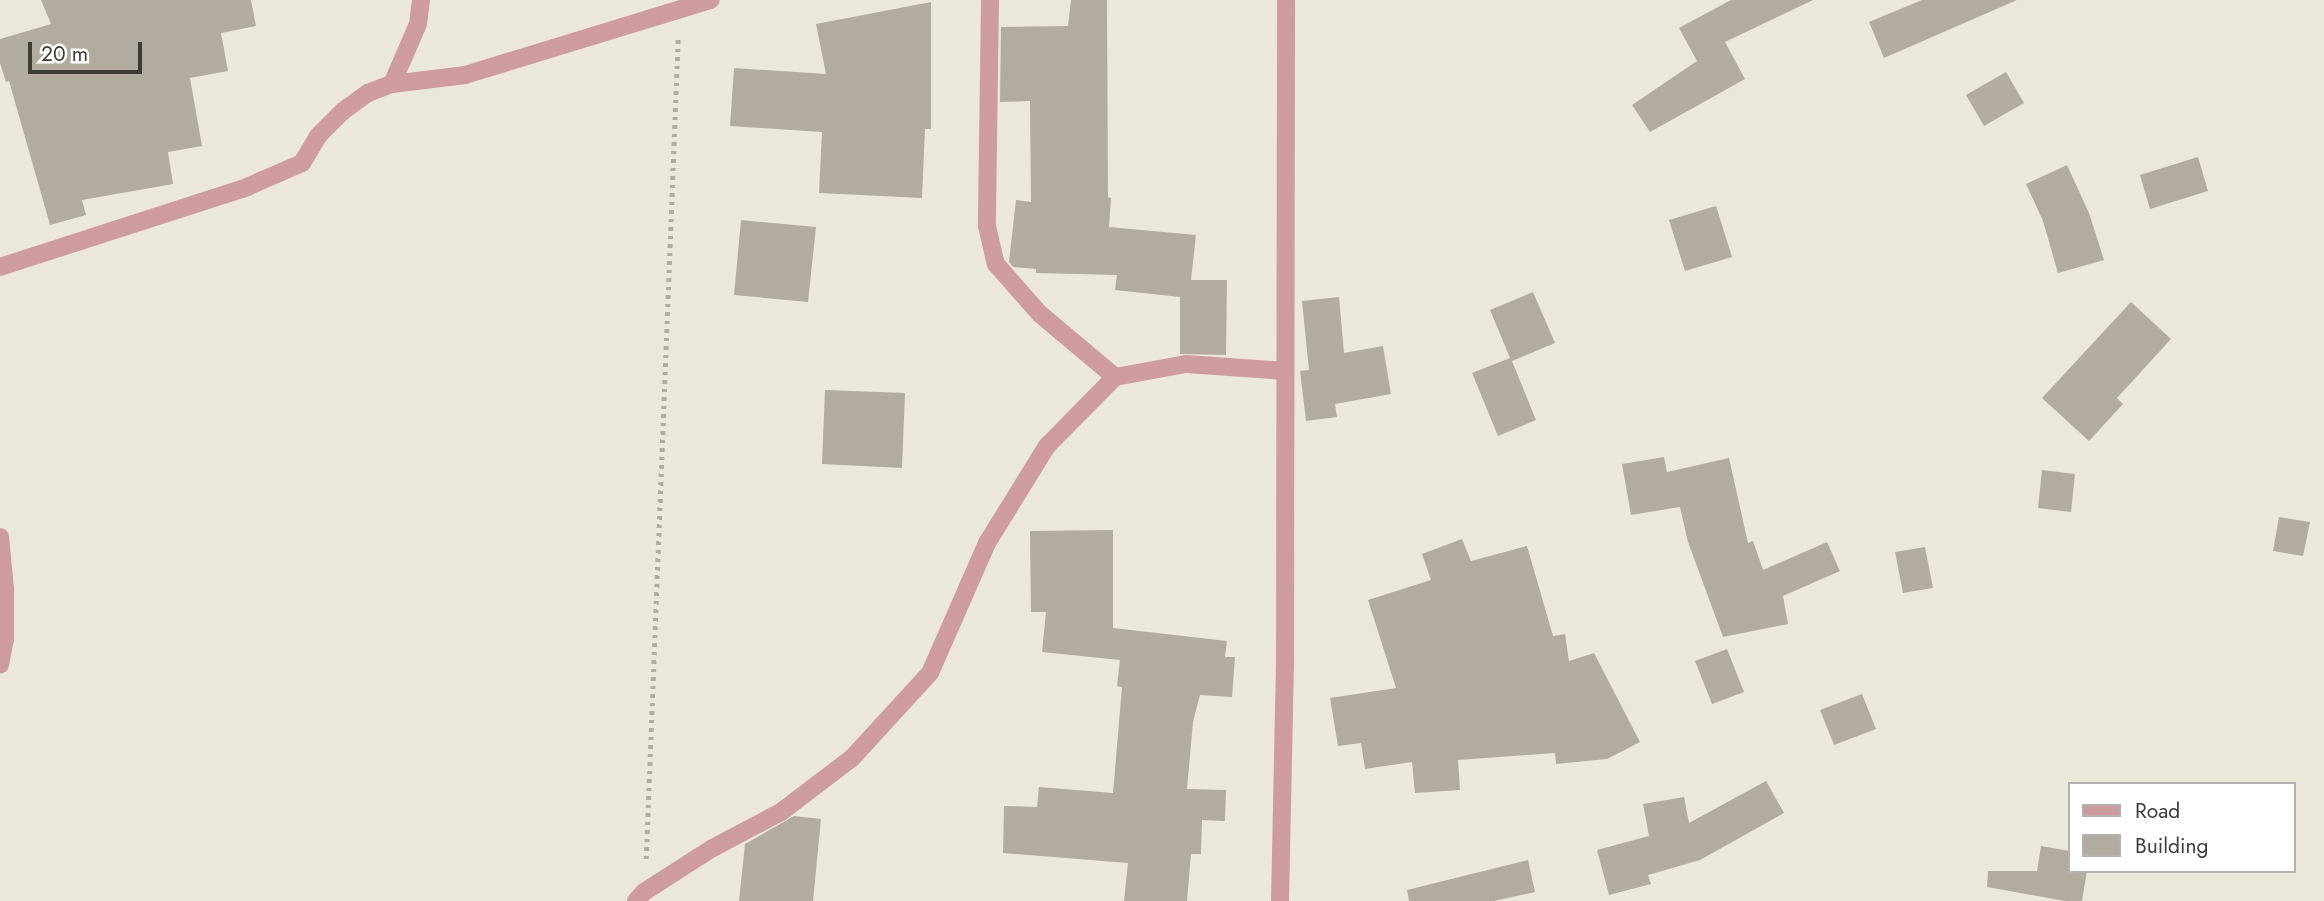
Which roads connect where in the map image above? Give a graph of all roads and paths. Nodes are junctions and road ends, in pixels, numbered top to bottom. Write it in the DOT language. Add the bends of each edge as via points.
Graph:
graph roads {
  1 [pos="421,0"];
  2 [pos="711,0"];
  3 [pos="990,0"];
  4 [pos="1286,0"];
  5 [pos="679,12"];
  6 [pos="392,84"];
  7 [pos="0,267"];
  8 [pos="1285,371"];
  9 [pos="1115,377"];
  10 [pos="0,537"];
  11 [pos="0,665"];
  12 [pos="641,898"];
  13 [pos="1280,901"];
  1 -- 6 [label="street" via="418,24"];
  2 -- 5 [label="street"];
  3 -- 9 [label="street" via="987,226 996,264 1040,314"];
  4 -- 8 [label="street"];
  5 -- 6 [label="street" via="465,75"];
  5 -- 12 [label="path"];
  6 -- 7 [label="street" via="368,93 343,111 318,136 302,163 247,187"];
  8 -- 9 [label="street" via="1186,364"];
  8 -- 13 [label="street"];
  9 -- 12 [label="street" via="1047,446 988,543 930,673 852,758 780,812 711,849"];
  10 -- 11 [label="street" via="5,639"];
}
